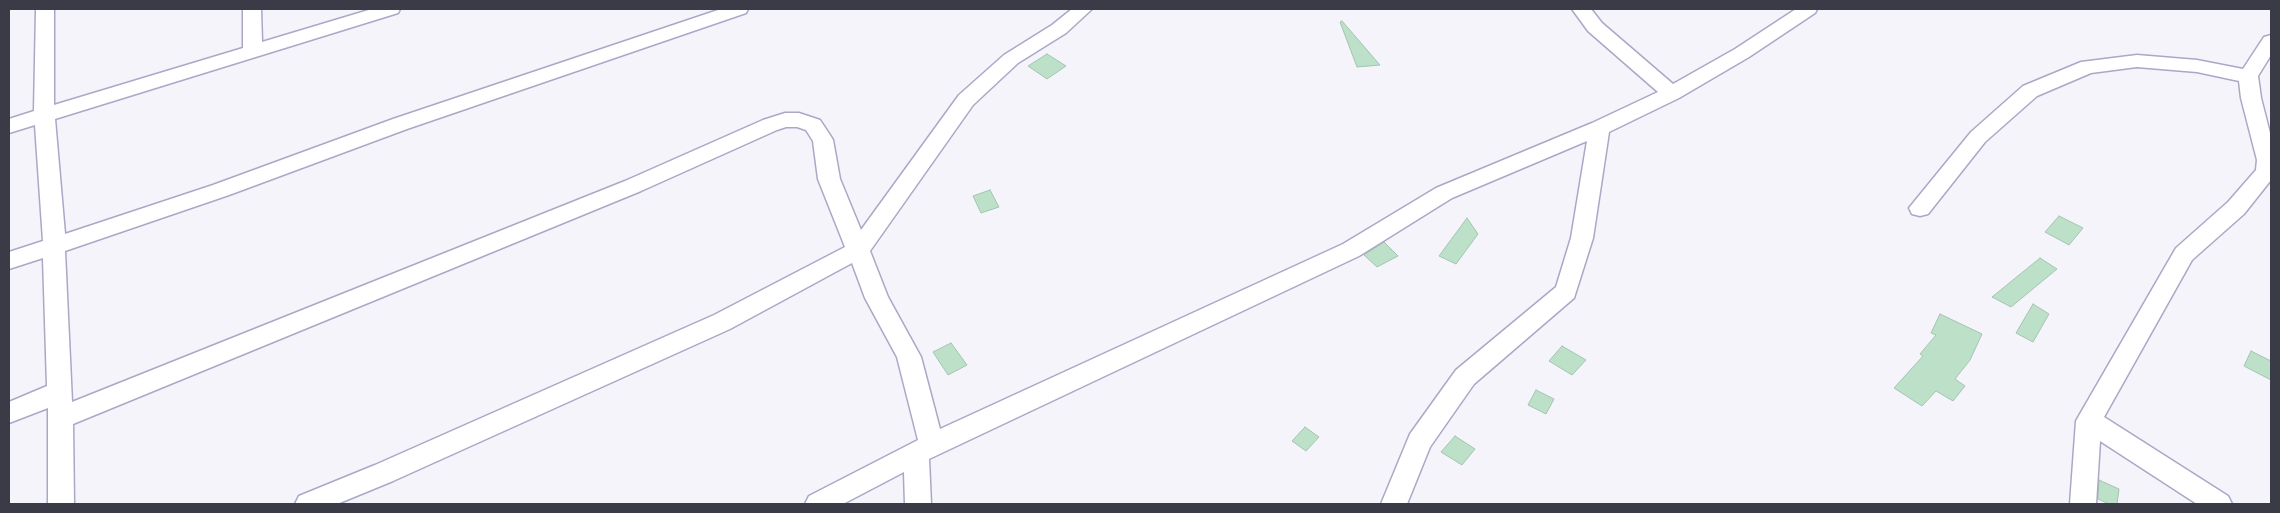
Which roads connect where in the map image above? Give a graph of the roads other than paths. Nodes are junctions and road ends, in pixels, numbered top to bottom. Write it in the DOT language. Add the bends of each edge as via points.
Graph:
graph roads {
  1 [pos="45,9"];
  2 [pos="252,9"];
  3 [pos="392,9"];
  4 [pos="739,9"];
  5 [pos="1083,9"];
  6 [pos="1580,9"];
  7 [pos="1808,9"];
  8 [pos="2271,41"];
  9 [pos="253,51"];
  10 [pos="2248,76"];
  11 [pos="1672,94"];
  12 [pos="44,115"];
  13 [pos="9,126"];
  14 [pos="1599,128"];
  15 [pos="1920,208"];
  16 [pos="54,246"];
  17 [pos="858,250"];
  18 [pos="9,261"];
  19 [pos="60,392"];
  20 [pos="9,413"];
  21 [pos="60,418"];
  22 [pos="2089,421"];
  23 [pos="924,449"];
  24 [pos="61,504"];
  25 [pos="308,504"];
  26 [pos="818,504"];
  27 [pos="918,504"];
  28 [pos="1394,504"];
  29 [pos="2083,504"];
  30 [pos="2219,504"];
  1 -- 12 [label="street"];
  2 -- 9 [label="street"];
  3 -- 9 [label="street"];
  4 -- 16 [label="street"];
  5 -- 17 [label="street" via="1059,29 1011,59 966,100"];
  6 -- 11 [label="street" via="1595,27"];
  7 -- 11 [label="street"];
  8 -- 10 [label="street"];
  9 -- 12 [label="street"];
  10 -- 15 [label="street" via="2197,66 2137,61 2088,67 2030,91 1978,137"];
  10 -- 22 [label="street" via="2267,160 2266,172 2236,208 2184,254"];
  11 -- 14 [label="street"];
  12 -- 13 [label="street"];
  12 -- 16 [label="street"];
  14 -- 23 [label="street" via="1444,193 1351,250"];
  14 -- 28 [label="street" via="1582,238 1566,292 1465,377 1419,442"];
  16 -- 18 [label="street"];
  16 -- 19 [label="street"];
  17 -- 21 [label="street" via="829,179 823,140 813,125 785,120 633,186"];
  17 -- 23 [label="street" via="877,298 909,357"];
  17 -- 25 [label="street" via="722,322"];
  19 -- 20 [label="street"];
  19 -- 21 [label="street"];
  21 -- 24 [label="street"];
  22 -- 29 [label="street"];
  22 -- 30 [label="street"];
  23 -- 26 [label="street"];
  23 -- 27 [label="street"];
}
